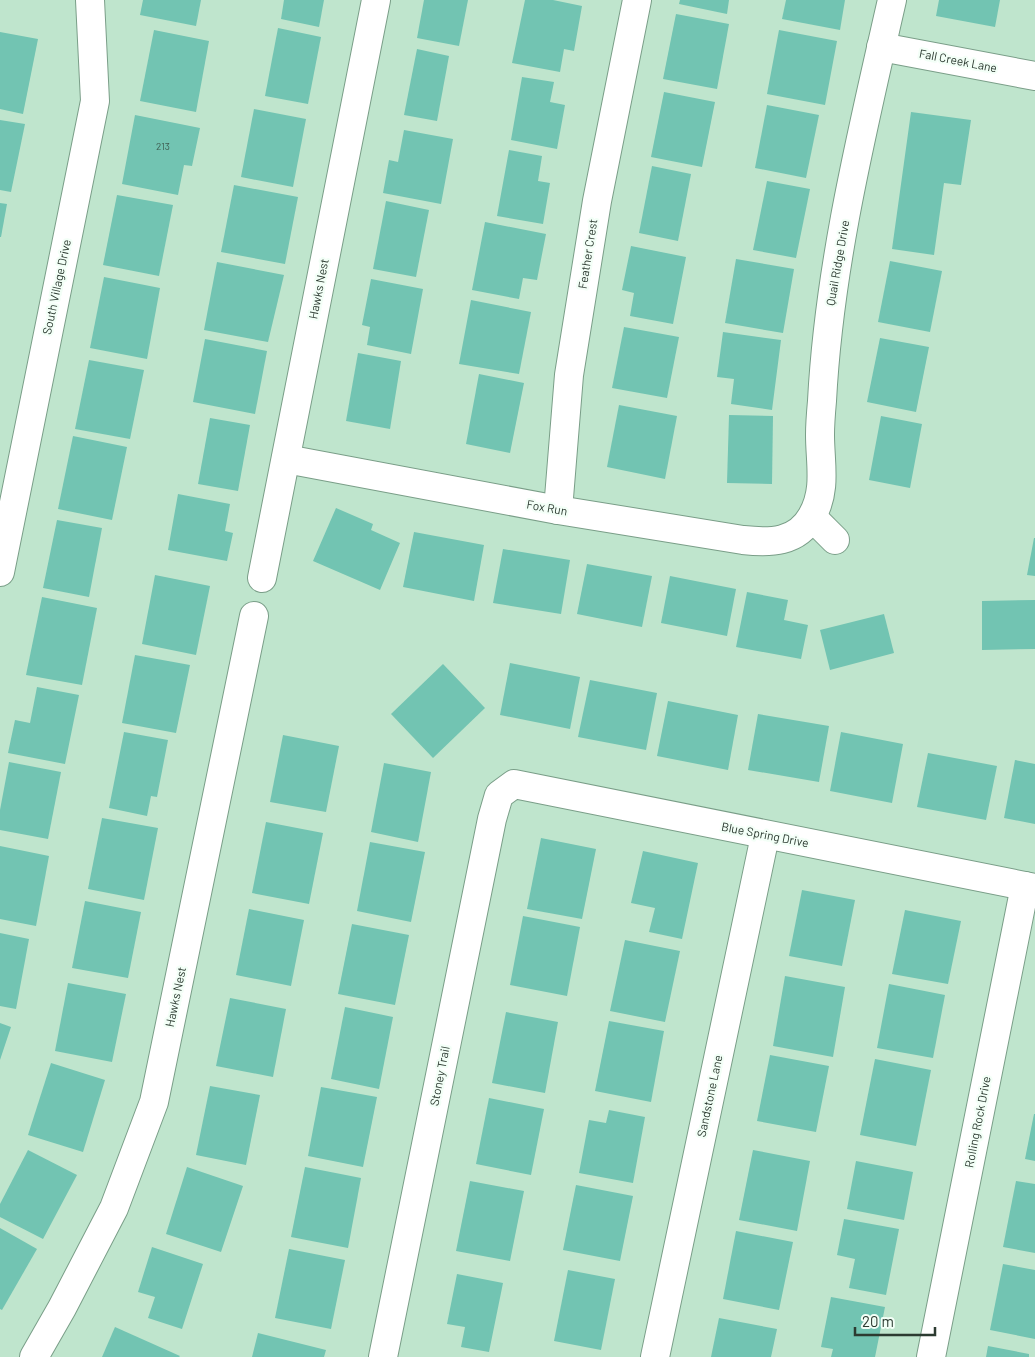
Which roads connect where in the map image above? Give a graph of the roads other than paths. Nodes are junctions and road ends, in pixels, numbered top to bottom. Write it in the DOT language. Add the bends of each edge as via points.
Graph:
graph roads {
  1 [pos="90,0"];
  2 [pos="376,0"];
  3 [pos="637,0"];
  4 [pos="892,0"];
  5 [pos="881,47"];
  6 [pos="1035,76"];
  7 [pos="286,459"];
  8 [pos="558,510"];
  9 [pos="808,522"];
  10 [pos="835,540"];
  11 [pos="0,572"];
  12 [pos="262,578"];
  13 [pos="254,616"];
  14 [pos="499,795"];
  15 [pos="765,836"];
  16 [pos="1030,887"];
  17 [pos="34,1357"];
  18 [pos="383,1357"];
  19 [pos="654,1357"];
  20 [pos="931,1357"];
  1 -- 11 [label="street, South Village Drive" via="95,101"];
  2 -- 7 [label="street, Hawks Nest"];
  3 -- 8 [label="street, Feather Crest" via="597,201 569,375"];
  4 -- 5 [label="street, Quail Ridge Drive"];
  5 -- 6 [label="street, Fall Creek Lane"];
  5 -- 9 [label="street, Quail Ridge Drive" via="834,277 822,388 823,484"];
  7 -- 8 [label="street, Fox Run"];
  7 -- 12 [label="street, Hawks Nest"];
  8 -- 9 [label="street, Fox Run" via="770,543 789,538"];
  9 -- 10 [label="street"];
  13 -- 17 [label="street, Hawks Nest" via="154,1102 114,1208"];
  14 -- 15 [label="street, Blue Spring Drive" via="514,784"];
  14 -- 18 [label="street, Stoney Trail"];
  15 -- 16 [label="street, Blue Spring Drive"];
  15 -- 19 [label="street, Sandstone Lane"];
  16 -- 20 [label="street, Rolling Rock Drive"];
}
